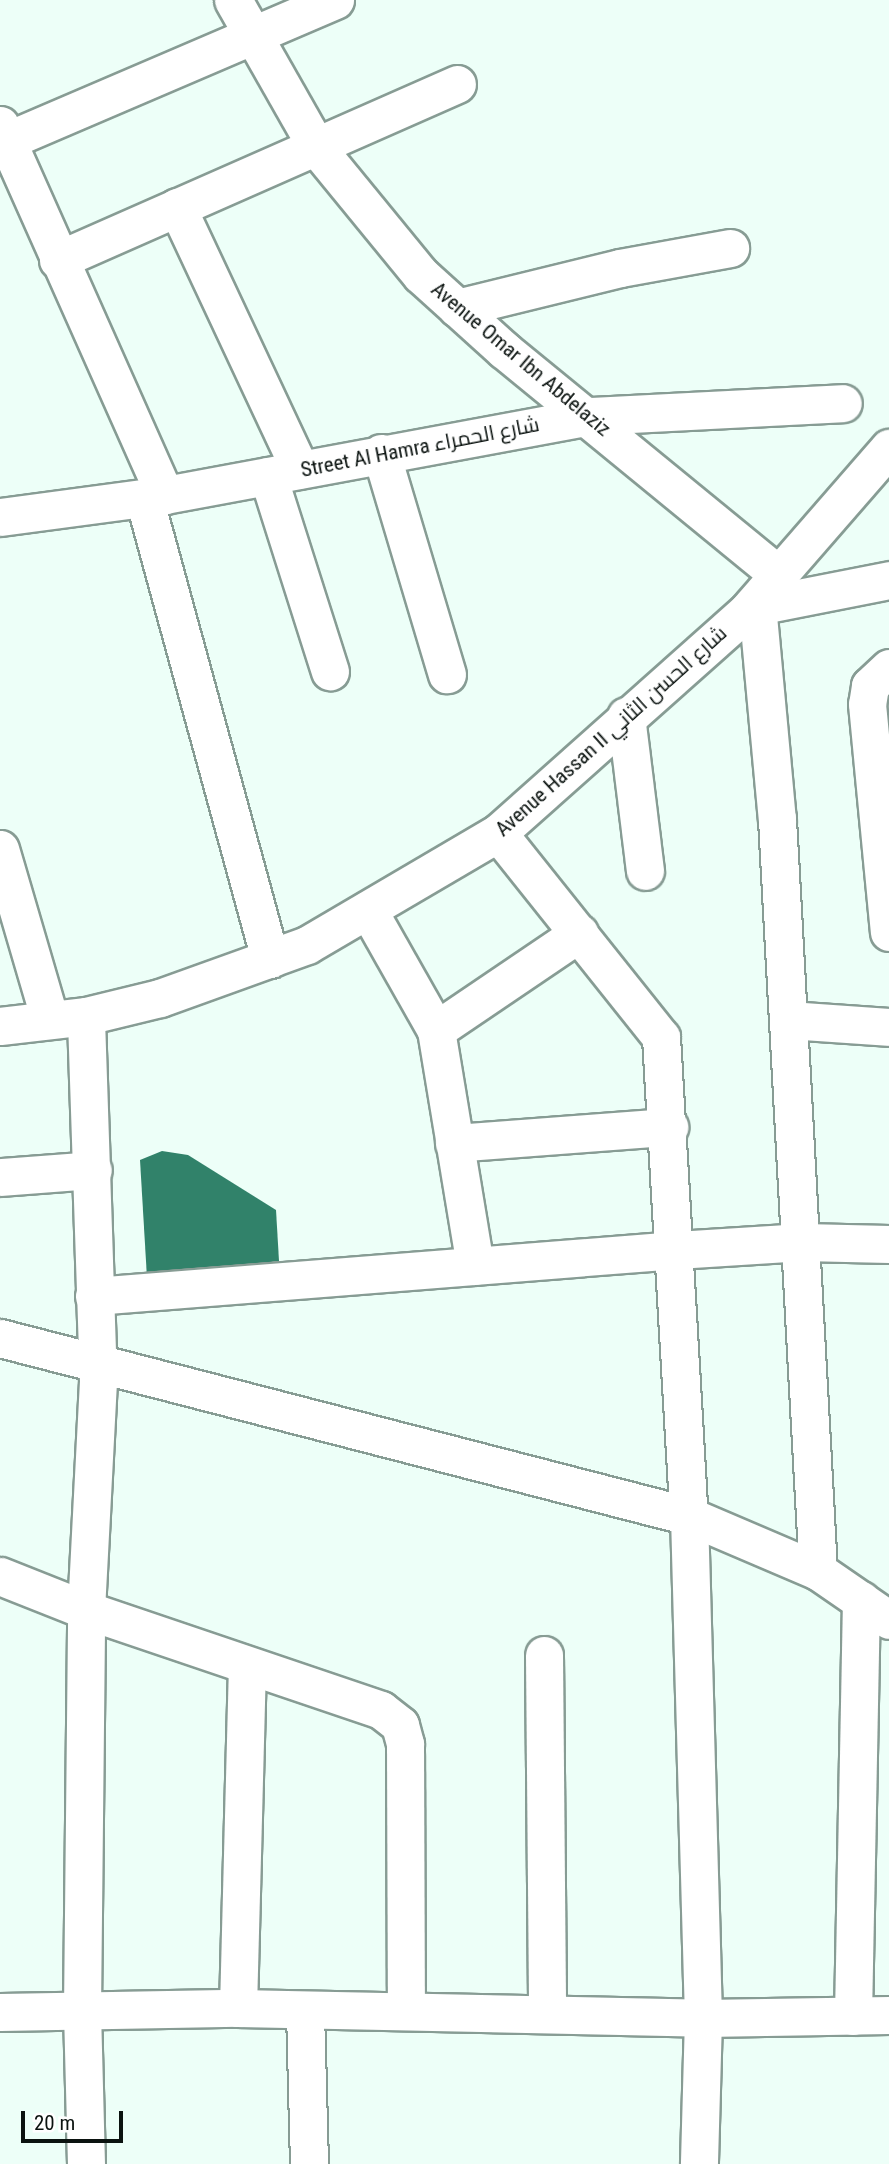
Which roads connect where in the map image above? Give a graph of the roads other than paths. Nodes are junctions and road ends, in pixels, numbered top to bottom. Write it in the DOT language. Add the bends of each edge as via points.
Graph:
graph roads {
  1 [pos="233,0"];
  2 [pos="335,0"];
  3 [pos="251,33"];
  4 [pos="457,85"];
  5 [pos="3,133"];
  6 [pos="317,148"];
  7 [pos="177,207"];
  8 [pos="730,248"];
  9 [pos="58,260"];
  10 [pos="457,308"];
  11 [pos="843,403"];
  12 [pos="590,416"];
  13 [pos="889,448"];
  14 [pos="381,453"];
  15 [pos="284,473"];
  16 [pos="154,497"];
  17 [pos="0,517"];
  18 [pos="780,576"];
  19 [pos="889,580"];
  20 [pos="754,606"];
  21 [pos="889,668"];
  22 [pos="330,671"];
  23 [pos="447,674"];
  24 [pos="626,716"];
  25 [pos="498,833"];
  26 [pos="0,849"];
  27 [pos="645,871"];
  28 [pos="368,910"];
  29 [pos="889,932"];
  30 [pos="579,933"];
  31 [pos="270,959"];
  32 [pos="86,1016"];
  33 [pos="50,1020"];
  34 [pos="789,1020"];
  35 [pos="0,1026"];
  36 [pos="889,1027"];
  37 [pos="436,1030"];
  38 [pos="669,1127"];
  39 [pos="454,1143"];
  40 [pos="93,1170"];
  41 [pos="0,1177"];
  42 [pos="803,1242"];
  43 [pos="889,1244"];
  44 [pos="676,1250"];
  45 [pos="475,1266"];
  46 [pos="94,1296"];
  47 [pos="0,1338"];
  48 [pos="97,1365"];
  49 [pos="689,1516"];
  50 [pos="818,1571"];
  51 [pos="0,1576"];
  52 [pos="86,1610"];
  53 [pos="875,1610"];
  54 [pos="544,1655"];
  55 [pos="247,1667"];
  56 [pos="239,2008"];
  57 [pos="82,2011"];
  58 [pos="305,2011"];
  59 [pos="407,2011"];
  60 [pos="547,2011"];
  61 [pos="0,2012"];
  62 [pos="889,2015"];
  63 [pos="853,2016"];
  64 [pos="703,2018"];
  65 [pos="86,2164"];
  66 [pos="309,2164"];
  67 [pos="698,2164"];
  1 -- 3 [label="street, Avenue Omar Ibn Abdelaziz"];
  2 -- 3 [label="street"];
  3 -- 5 [label="street"];
  3 -- 6 [label="street, Avenue Omar Ibn Abdelaziz"];
  4 -- 6 [label="street"];
  5 -- 9 [label="street"];
  6 -- 7 [label="street"];
  6 -- 10 [label="street, Avenue Omar Ibn Abdelaziz" via="421,275"];
  7 -- 9 [label="street"];
  7 -- 15 [label="street"];
  8 -- 10 [label="street" via="620,268"];
  9 -- 16 [label="street"];
  10 -- 12 [label="street, Avenue Omar Ibn Abdelaziz"];
  11 -- 12 [label="street, Street Al Hamra شارع الحمراء"];
  12 -- 14 [label="street, Street Al Hamra شارع الحمراء"];
  12 -- 18 [label="street, Avenue Omar Ibn Abdelaziz"];
  13 -- 18 [label="street, Avenue Hassan II شارع الحسن الثاني"];
  14 -- 15 [label="street, Street Al Hamra شارع الحمراء"];
  14 -- 23 [label="street"];
  15 -- 16 [label="street, Street Al Hamra شارع الحمراء"];
  15 -- 22 [label="street"];
  16 -- 17 [label="street, Street Al Hamra شارع الحمراء"];
  16 -- 31 [label="street"];
  18 -- 20 [label="street, Avenue Hassan II شارع الحسن الثاني"];
  19 -- 20 [label="street"];
  20 -- 24 [label="street, Avenue Hassan II شارع الحسن الثاني"];
  20 -- 34 [label="street"];
  21 -- 29 [label="street" via="870,686 867,704"];
  24 -- 25 [label="street, Avenue Hassan II شارع الحسن الثاني"];
  24 -- 27 [label="street"];
  25 -- 28 [label="street, Avenue Hassan II شارع الحسن الثاني"];
  25 -- 30 [label="street"];
  26 -- 33 [label="street"];
  28 -- 31 [label="street, Avenue Hassan II شارع الحسن الثاني" via="307,946"];
  28 -- 37 [label="street"];
  30 -- 37 [label="street"];
  30 -- 38 [label="street" via="661,1037"];
  31 -- 32 [label="street, Avenue Hassan II شارع الحسن الثاني" via="160,998"];
  32 -- 33 [label="street, Avenue Hassan II شارع الحسن الثاني"];
  32 -- 40 [label="street"];
  33 -- 35 [label="street, Avenue Hassan II شارع الحسن الثاني"];
  34 -- 36 [label="street"];
  34 -- 42 [label="street"];
  37 -- 39 [label="street"];
  38 -- 39 [label="street"];
  38 -- 44 [label="street"];
  39 -- 45 [label="street"];
  40 -- 41 [label="street"];
  40 -- 46 [label="street"];
  42 -- 43 [label="street"];
  42 -- 44 [label="street"];
  42 -- 50 [label="street"];
  44 -- 45 [label="street"];
  44 -- 49 [label="street"];
  45 -- 46 [label="street"];
  46 -- 48 [label="street"];
  47 -- 48 [label="street"];
  48 -- 49 [label="street"];
  48 -- 52 [label="street"];
  49 -- 50 [label="street"];
  49 -- 64 [label="street"];
  50 -- 53 [label="street"];
  51 -- 52 [label="street"];
  52 -- 55 [label="street"];
  52 -- 57 [label="street"];
  53 -- 63 [label="street"];
  54 -- 60 [label="street"];
  55 -- 56 [label="street"];
  55 -- 59 [label="street" via="381,1710 400,1725 405,1744"];
  56 -- 57 [label="street"];
  56 -- 58 [label="street"];
  57 -- 61 [label="street"];
  57 -- 65 [label="street"];
  58 -- 59 [label="street"];
  58 -- 66 [label="street"];
  59 -- 60 [label="street"];
  60 -- 64 [label="street"];
  62 -- 63 [label="street"];
  63 -- 64 [label="street"];
  64 -- 67 [label="street"];
}
